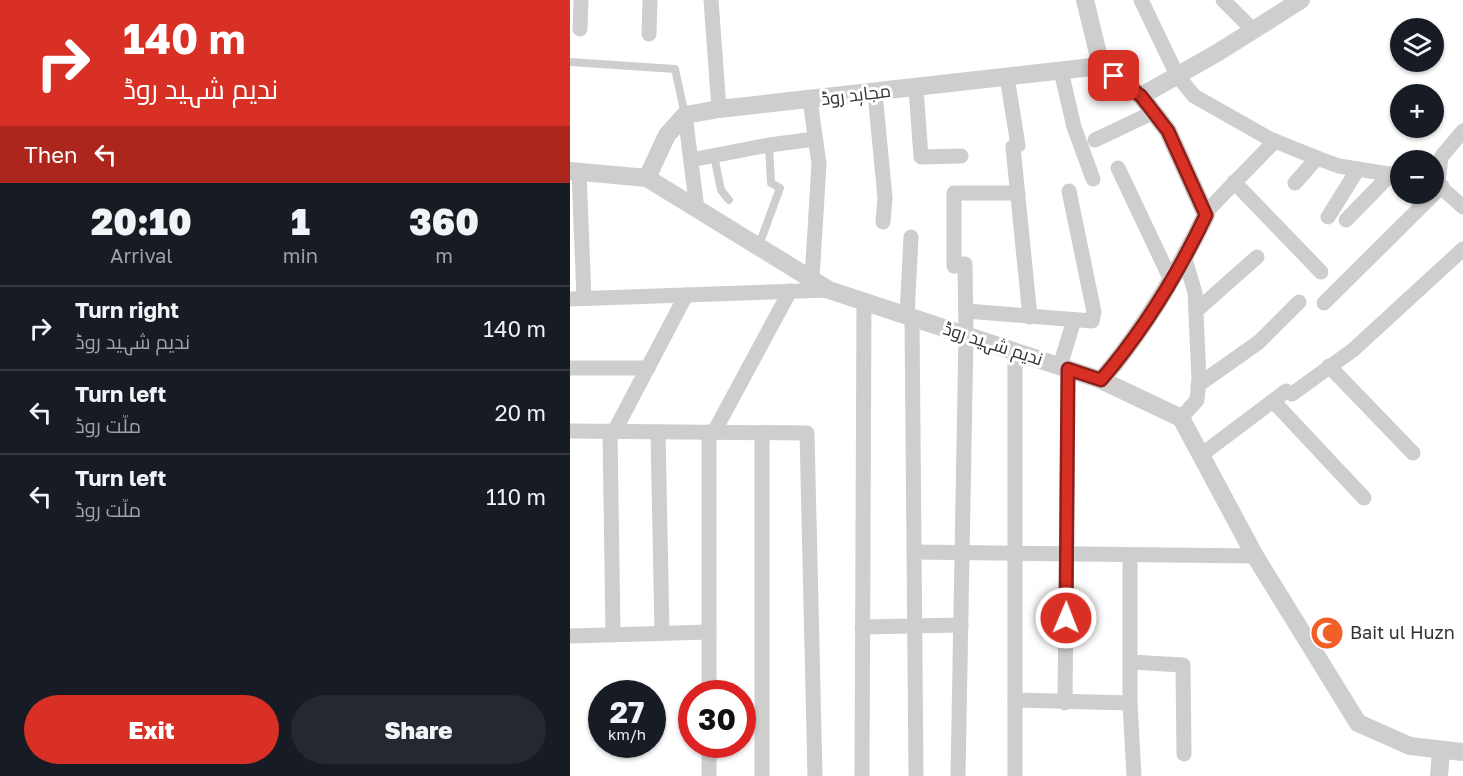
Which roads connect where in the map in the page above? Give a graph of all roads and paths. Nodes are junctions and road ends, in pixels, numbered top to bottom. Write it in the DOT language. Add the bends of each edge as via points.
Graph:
graph roads {
  1 [pos="581,0"];
  2 [pos="650,0"];
  3 [pos="711,0"];
  4 [pos="1085,0"];
  5 [pos="1141,0"];
  6 [pos="1223,0"];
  7 [pos="1298,1"];
  8 [pos="580,29"];
  9 [pos="1253,30"];
  10 [pos="649,34"];
  11 [pos="570,62"];
  12 [pos="1101,66"];
  13 [pos="1061,71"];
  14 [pos="1178,75"];
  15 [pos="1007,77"];
  16 [pos="916,88"];
  17 [pos="875,93"];
  18 [pos="1141,96"];
  19 [pos="810,100"];
  20 [pos="719,109"];
  21 [pos="1154,112"];
  22 [pos="685,115"];
  23 [pos="1463,131"];
  24 [pos="815,139"];
  25 [pos="1095,140"];
  26 [pos="1275,141"];
  27 [pos="769,145"];
  28 [pos="1444,153"];
  29 [pos="714,156"];
  30 [pos="961,156"];
  31 [pos="1317,158"];
  32 [pos="691,160"];
  33 [pos="1118,168"];
  34 [pos="1358,169"];
  35 [pos="575,172"];
  36 [pos="1390,174"];
  37 [pos="647,178"];
  38 [pos="1093,179"];
  39 [pos="1390,180"];
  40 [pos="1234,182"];
  41 [pos="1294,183"];
  42 [pos="1444,189"];
  43 [pos="1069,191"];
  44 [pos="1018,193"];
  45 [pos="729,200"];
  46 [pos="1418,204"];
  47 [pos="1463,207"];
  48 [pos="697,209"];
  49 [pos="1205,213"];
  50 [pos="1328,217"];
  51 [pos="1346,220"];
  52 [pos="883,222"];
  53 [pos="912,237"];
  54 [pos="758,246"];
  55 [pos="1463,249"];
  56 [pos="1257,257"];
  57 [pos="1185,259"];
  58 [pos="1322,272"];
  59 [pos="812,279"];
  60 [pos="1171,280"];
  61 [pos="829,290"];
  62 [pos="790,291"];
  63 [pos="687,295"];
  64 [pos="577,299"];
  65 [pos="864,302"];
  66 [pos="1299,302"];
  67 [pos="1324,303"];
  68 [pos="966,311"];
  69 [pos="1196,311"];
  70 [pos="909,317"];
  71 [pos="1030,317"];
  72 [pos="1074,320"];
  73 [pos="966,335"];
  74 [pos="1015,351"];
  75 [pos="1329,366"];
  76 [pos="570,368"];
  77 [pos="648,368"];
  78 [pos="1064,368"];
  79 [pos="1101,380"];
  80 [pos="1198,385"];
  81 [pos="1273,401"];
  82 [pos="1181,418"];
  83 [pos="570,431"];
  84 [pos="612,431"];
  85 [pos="658,432"];
  86 [pos="711,432"];
  87 [pos="762,433"];
  88 [pos="1413,453"];
  89 [pos="1201,455"];
  90 [pos="1364,498"];
  91 [pos="914,552"];
  92 [pos="962,552"];
  93 [pos="1015,553"];
  94 [pos="1067,553"];
  95 [pos="1130,555"];
  96 [pos="1255,556"];
  97 [pos="961,625"];
  98 [pos="915,626"];
  99 [pos="862,627"];
  100 [pos="709,632"];
  101 [pos="662,633"];
  102 [pos="613,635"];
  103 [pos="570,636"];
  104 [pos="1130,662"];
  105 [pos="709,680"];
  106 [pos="1015,700"];
  107 [pos="1065,703"];
  108 [pos="1130,703"];
  109 [pos="1441,750"];
  110 [pos="1463,752"];
  111 [pos="1184,754"];
  112 [pos="709,758"];
  113 [pos="709,776"];
  114 [pos="762,776"];
  115 [pos="815,776"];
  116 [pos="862,776"];
  117 [pos="915,776"];
  118 [pos="958,776"];
  119 [pos="1015,776"];
  120 [pos="1134,776"];
  121 [pos="1439,776"];
  1 -- 8 [label="street"];
  2 -- 10 [label="street"];
  3 -- 20 [label="street"];
  4 -- 12 [label="street"];
  5 -- 14 [label="street"];
  6 -- 9 [label="street"];
  7 -- 9 [label="street"];
  9 -- 14 [label="street"];
  11 -- 22 [label="lane" via="675,69"];
  12 -- 13 [label="street, مجاہد روڈ"];
  12 -- 18 [label="street"];
  13 -- 15 [label="street, مجاہد روڈ"];
  13 -- 38 [label="street" via="1074,128"];
  14 -- 18 [label="street"];
  14 -- 26 [label="street" via="1194,96"];
  15 -- 16 [label="street, مجاہد روڈ"];
  15 -- 44 [label="street" via="1018,146 1013,147"];
  16 -- 17 [label="street, مجاہد روڈ"];
  16 -- 30 [label="street" via="921,157"];
  17 -- 19 [label="street, مجاہد روڈ"];
  17 -- 52 [label="street" via="885,198"];
  18 -- 21 [label="street"];
  19 -- 20 [label="street, مجاہد روڈ"];
  19 -- 24 [label="street"];
  20 -- 22 [label="street, مجاہد روڈ"];
  21 -- 25 [label="street"];
  21 -- 49 [label="street" via="1168,131"];
  22 -- 32 [label="street"];
  22 -- 37 [label="street" via="667,135"];
  23 -- 28 [label="street"];
  24 -- 27 [label="street"];
  24 -- 59 [label="street" via="819,164"];
  26 -- 31 [label="street"];
  26 -- 40 [label="street"];
  27 -- 29 [label="street"];
  27 -- 54 [label="lane" via="771,183 780,188"];
  29 -- 32 [label="street"];
  29 -- 45 [label="lane" via="722,190"];
  31 -- 34 [label="street"];
  31 -- 41 [label="street"];
  32 -- 48 [label="street"];
  33 -- 60 [label="street"];
  34 -- 36 [label="street"];
  34 -- 50 [label="street"];
  35 -- 37 [label="street, ندیم شہید روڈ"];
  35 -- 64 [label="street"];
  37 -- 48 [label="street, ندیم شہید روڈ"];
  39 -- 51 [label="street"];
  40 -- 49 [label="street"];
  40 -- 58 [label="street"];
  42 -- 47 [label="street"];
  43 -- 72 [label="street" via="1094,312 1092,321"];
  44 -- 68 [label="street" via="954,193 954,266 965,264"];
  44 -- 71 [label="street"];
  46 -- 67 [label="street"];
  48 -- 54 [label="street, ندیم شہید روڈ"];
  49 -- 57 [label="street"];
  53 -- 70 [label="street"];
  54 -- 59 [label="street, ندیم شہید روڈ"];
  55 -- 75 [label="street" via="1353,350"];
  56 -- 69 [label="street"];
  57 -- 60 [label="street"];
  57 -- 69 [label="street"];
  59 -- 61 [label="street, ندیم شہید روڈ"];
  60 -- 79 [label="street" via="1130,346"];
  61 -- 62 [label="street"];
  61 -- 65 [label="street, ندیم شہید روڈ"];
  62 -- 63 [label="street"];
  62 -- 86 [label="street"];
  63 -- 64 [label="street"];
  63 -- 77 [label="street"];
  65 -- 70 [label="street, ندیم شہید روڈ"];
  65 -- 99 [label="street"];
  66 -- 80 [label="street" via="1259,342"];
  68 -- 71 [label="street"];
  68 -- 73 [label="street"];
  69 -- 80 [label="street"];
  70 -- 73 [label="street, ندیم شہید روڈ"];
  70 -- 91 [label="street"];
  71 -- 72 [label="street"];
  72 -- 78 [label="street"];
  73 -- 74 [label="street, ندیم شہید روڈ"];
  73 -- 92 [label="street"];
  74 -- 78 [label="street, ندیم شہید روڈ"];
  74 -- 93 [label="street"];
  75 -- 81 [label="street" via="1292,394 1286,391"];
  75 -- 88 [label="street"];
  76 -- 77 [label="street"];
  77 -- 84 [label="street"];
  78 -- 79 [label="street, ندیم شہید روڈ"];
  78 -- 94 [label="street"];
  79 -- 82 [label="street, ندیم شہید روڈ"];
  80 -- 82 [label="street" via="1197,400"];
  81 -- 89 [label="street"];
  81 -- 90 [label="street"];
  82 -- 89 [label="street"];
  83 -- 84 [label="street"];
  84 -- 85 [label="street"];
  84 -- 102 [label="street"];
  85 -- 86 [label="street"];
  85 -- 101 [label="street"];
  86 -- 87 [label="street"];
  86 -- 100 [label="street"];
  87 -- 114 [label="street"];
  87 -- 115 [label="street" via="807,433"];
  89 -- 96 [label="street"];
  91 -- 92 [label="street"];
  91 -- 98 [label="street"];
  92 -- 93 [label="street"];
  92 -- 97 [label="street"];
  93 -- 94 [label="street"];
  93 -- 106 [label="street"];
  94 -- 95 [label="street"];
  94 -- 107 [label="street"];
  95 -- 96 [label="street"];
  95 -- 104 [label="street"];
  96 -- 109 [label="street" via="1358,723 1410,746"];
  97 -- 98 [label="street"];
  97 -- 118 [label="street"];
  98 -- 99 [label="street"];
  98 -- 117 [label="street"];
  99 -- 116 [label="street"];
  100 -- 101 [label="street"];
  100 -- 105 [label="street"];
  101 -- 102 [label="street"];
  102 -- 103 [label="street"];
  104 -- 108 [label="street"];
  104 -- 111 [label="street" via="1183,665"];
  106 -- 107 [label="street"];
  106 -- 119 [label="street"];
  107 -- 108 [label="street"];
  108 -- 120 [label="street"];
  109 -- 110 [label="street"];
  109 -- 121 [label="street"];
  112 -- 113 [label="street"];
}
